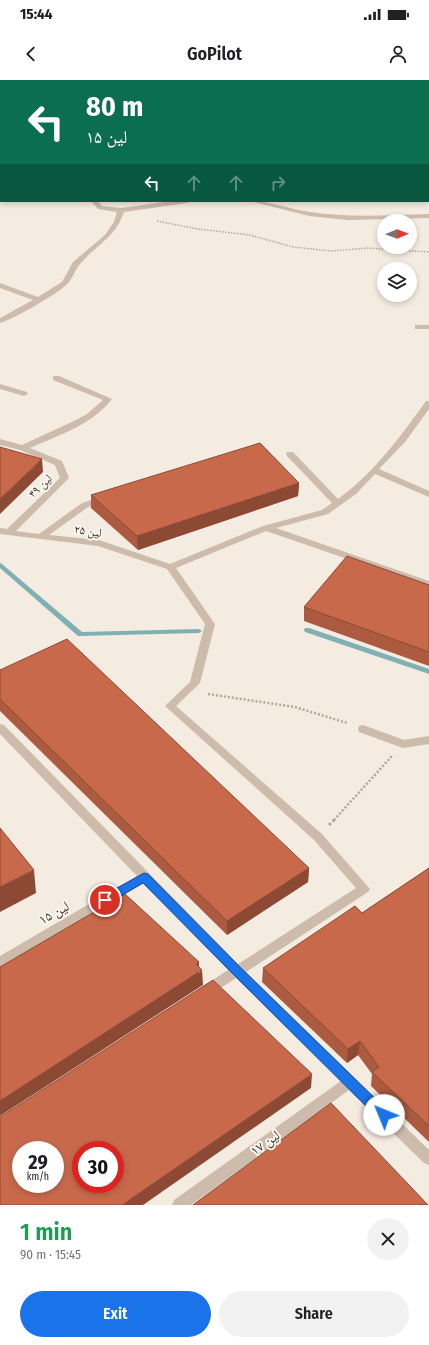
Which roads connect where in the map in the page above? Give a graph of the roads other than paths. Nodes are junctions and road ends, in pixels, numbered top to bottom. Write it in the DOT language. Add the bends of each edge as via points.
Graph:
graph roads {
  1 [pos="95,202"];
  2 [pos="180,202"];
  3 [pos="257,202"];
  4 [pos="121,210"];
  5 [pos="429,216"];
  6 [pos="0,285"];
  7 [pos="38,300"];
  8 [pos="0,321"];
  9 [pos="418,327"];
  10 [pos="429,327"];
  11 [pos="56,378"];
  12 [pos="0,386"];
  13 [pos="24,394"];
  14 [pos="429,402"];
  15 [pos="0,442"];
  16 [pos="23,448"];
  17 [pos="290,454"];
  18 [pos="374,470"];
  19 [pos="429,494"];
  20 [pos="115,495"];
  21 [pos="337,503"];
  22 [pos="266,528"];
  23 [pos="5,531"];
  24 [pos="41,537"];
  25 [pos="170,567"];
  26 [pos="427,581"];
  27 [pos="0,728"];
  28 [pos="364,729"];
  29 [pos="429,740"];
  30 [pos="144,877"];
  31 [pos="0,962"];
  32 [pos="237,971"];
  33 [pos="197,997"];
  34 [pos="350,1082"];
  35 [pos="429,1160"];
  36 [pos="179,1205"];
  1 -- 4 [label="street" via="100,208"];
  2 -- 4 [label="street"];
  3 -- 5 [label="street" via="309,214 348,218"];
  4 -- 7 [label="street" via="117,222 107,236 76,264 65,283"];
  6 -- 7 [label="street"];
  7 -- 8 [label="street"];
  9 -- 10 [label="street"];
  11 -- 16 [label="street" via="108,399 98,411"];
  12 -- 13 [label="street"];
  14 -- 18 [label="street" via="402,440"];
  15 -- 16 [label="street, لین ۴۹"];
  16 -- 23 [label="street, لین ۴۹" via="59,463 65,478"];
  17 -- 21 [label="street"];
  18 -- 19 [label="street"];
  18 -- 21 [label="street" via="353,492"];
  20 -- 24 [label="street" via="85,505"];
  21 -- 22 [label="street" via="325,512"];
  22 -- 25 [label="street"];
  22 -- 26 [label="street"];
  23 -- 24 [label="street, لین ۲۵"];
  24 -- 25 [label="street, لین ۲۵" via="99,543"];
  25 -- 32 [label="street" via="210,624 195,683 170,706 318,837 364,889"];
  27 -- 30 [label="street"];
  28 -- 29 [label="street" via="403,744"];
  30 -- 31 [label="street, لین ۱۵"];
  30 -- 32 [label="street"];
  32 -- 33 [label="street"];
  32 -- 34 [label="street"];
  34 -- 35 [label="street"];
  34 -- 36 [label="street, لین ۱۷"];
}
